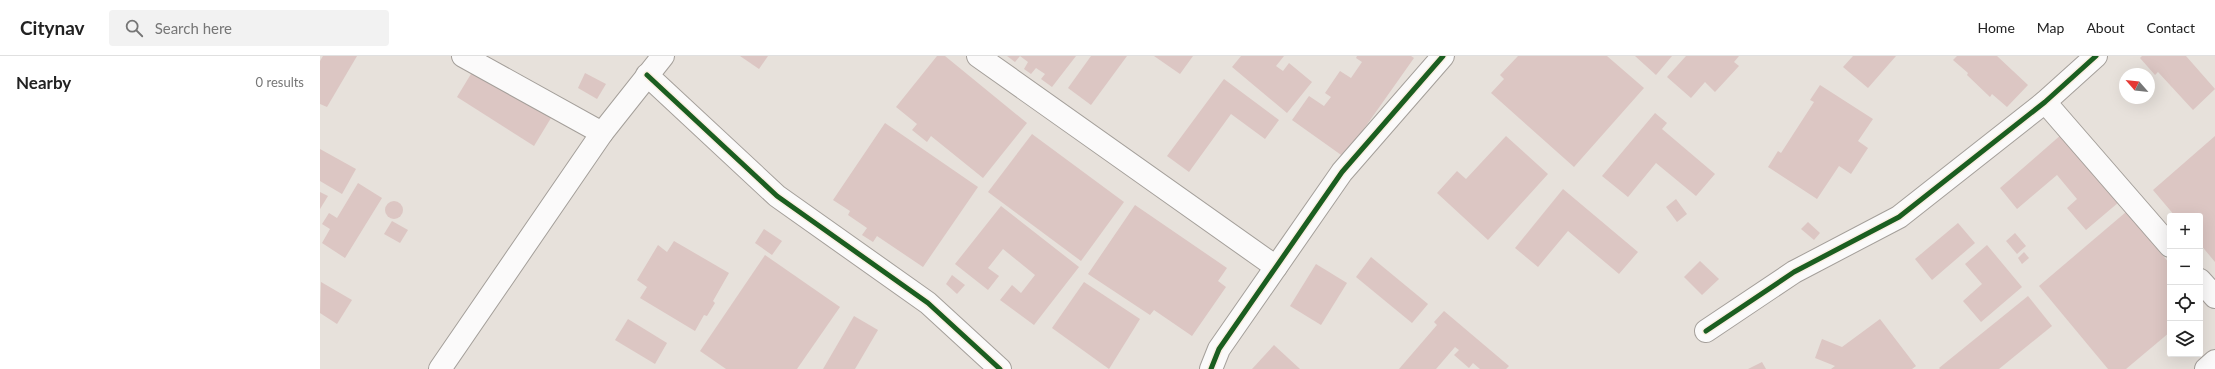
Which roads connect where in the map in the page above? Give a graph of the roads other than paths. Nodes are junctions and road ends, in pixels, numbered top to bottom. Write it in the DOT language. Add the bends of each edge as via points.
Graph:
graph roads {
  1 [pos="463,56"];
  2 [pos="662,56"];
  3 [pos="978,56"];
  4 [pos="1443,56"];
  5 [pos="2096,56"];
  6 [pos="647,75"];
  7 [pos="2044,102"];
  8 [pos="602,133"];
  9 [pos="2167,243"];
  10 [pos="1276,268"];
  11 [pos="2203,283"];
  12 [pos="2215,297"];
  13 [pos="1706,331"];
  14 [pos="2215,361"];
  15 [pos="440,369"];
  16 [pos="1000,369"];
  17 [pos="1211,369"];
  18 [pos="2206,369"];
  1 -- 8 [label="street"];
  2 -- 6 [label="street"];
  3 -- 10 [label="street"];
  4 -- 10 [label="street" via="1342,172"];
  5 -- 7 [label="street"];
  6 -- 8 [label="street"];
  6 -- 16 [label="street" via="778,196 928,303"];
  7 -- 9 [label="street"];
  7 -- 13 [label="street" via="1899,217 1794,272"];
  8 -- 15 [label="street"];
  10 -- 17 [label="street" via="1219,349"];
  11 -- 12 [label="street"];
  14 -- 18 [label="street"];
}
